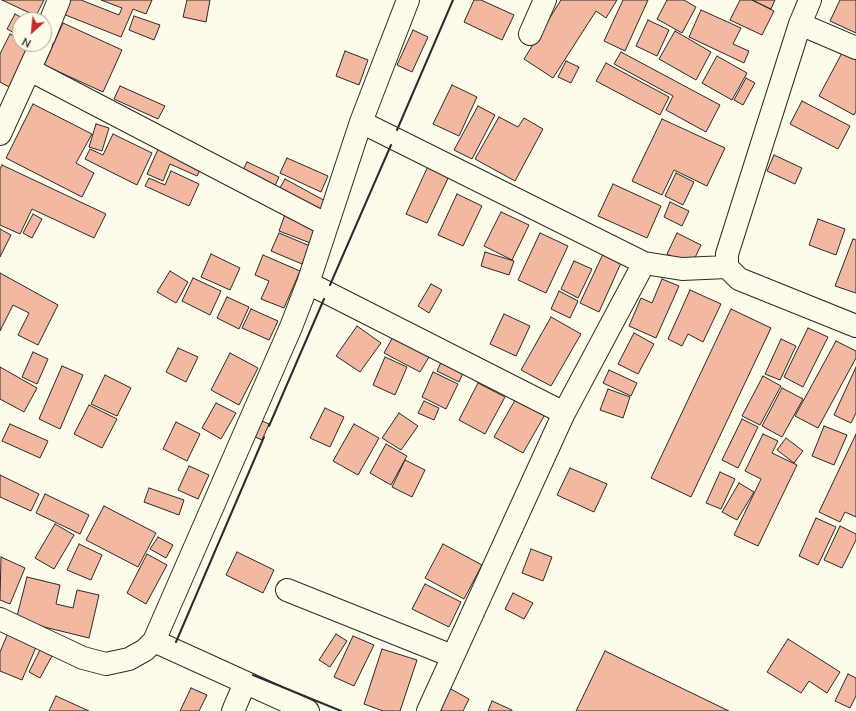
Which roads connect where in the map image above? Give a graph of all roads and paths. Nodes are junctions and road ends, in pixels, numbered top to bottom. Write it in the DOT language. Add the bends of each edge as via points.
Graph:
graph roads {
  1 [pos="60,0"];
  2 [pos="408,0"];
  3 [pos="545,0"];
  4 [pos="810,0"];
  5 [pos="52,18"];
  6 [pos="800,24"];
  7 [pos="530,34"];
  8 [pos="856,48"];
  9 [pos="38,52"];
  10 [pos="30,70"];
  11 [pos="362,122"];
  12 [pos="0,134"];
  13 [pos="327,225"];
  14 [pos="644,263"];
  15 [pos="727,267"];
  16 [pos="308,283"];
  17 [pos="856,326"];
  18 [pos="564,413"];
  19 [pos="287,590"];
  20 [pos="0,619"];
  21 [pos="154,641"];
  22 [pos="452,656"];
  23 [pos="245,683"];
  24 [pos="233,711"];
  25 [pos="308,711"];
  26 [pos="428,711"];
  1 -- 5 [label="street"];
  2 -- 11 [label="street"];
  3 -- 7 [label="street"];
  4 -- 6 [label="street"];
  6 -- 8 [label="street"];
  6 -- 15 [label="street" via="727,254"];
  9 -- 10 [label="street"];
  10 -- 12 [label="street"];
  10 -- 13 [label="street"];
  11 -- 13 [label="street"];
  11 -- 14 [label="street"];
  13 -- 16 [label="street"];
  14 -- 15 [label="street" via="682,268"];
  14 -- 18 [label="street"];
  15 -- 17 [label="street" via="739,279"];
  16 -- 18 [label="street"];
  16 -- 21 [label="street"];
  18 -- 22 [label="street"];
  19 -- 22 [label="street"];
  20 -- 21 [label="street" via="83,658 106,664 129,659 145,650"];
  21 -- 23 [label="street"];
  22 -- 26 [label="street"];
  23 -- 24 [label="street"];
  23 -- 25 [label="street"];
}
